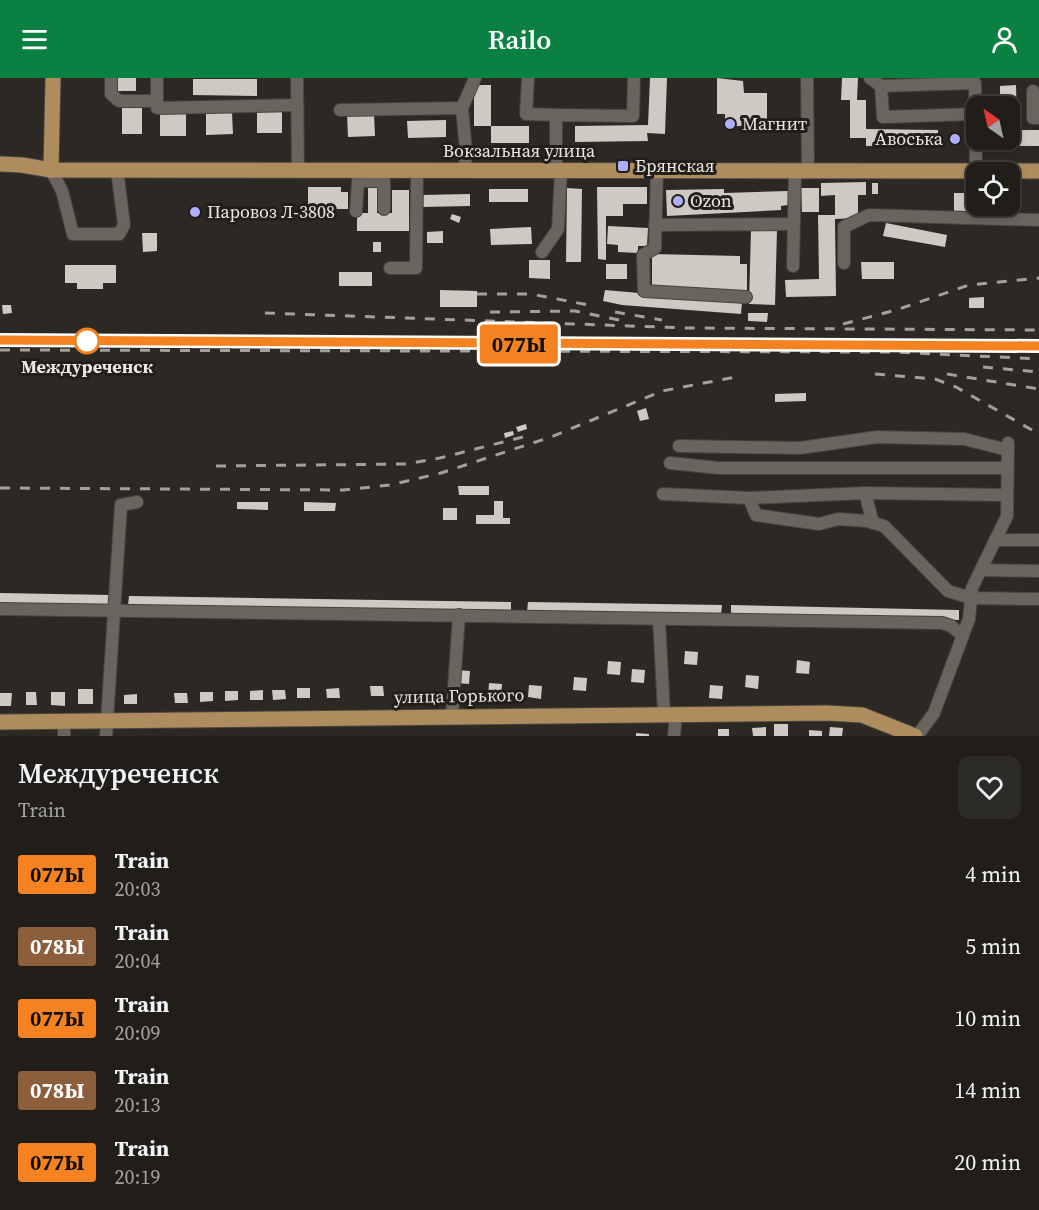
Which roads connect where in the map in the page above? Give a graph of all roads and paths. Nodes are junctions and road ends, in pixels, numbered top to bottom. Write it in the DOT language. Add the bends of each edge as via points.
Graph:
graph roads {
  1 [pos="53,78"];
  2 [pos="111,78"];
  3 [pos="157,78"];
  4 [pos="297,78"];
  5 [pos="475,78"];
  6 [pos="528,78"];
  7 [pos="634,78"];
  8 [pos="807,78"];
  9 [pos="870,78"];
  10 [pos="881,86"];
  11 [pos="1033,91"];
  12 [pos="975,96"];
  13 [pos="157,100"];
  14 [pos="297,105"];
  15 [pos="462,108"];
  16 [pos="340,110"];
  17 [pos="556,114"];
  18 [pos="966,114"];
  19 [pos="1039,118"];
  20 [pos="0,165"];
  21 [pos="51,170"];
  22 [pos="117,170"];
  23 [pos="298,170"];
  24 [pos="417,171"];
  25 [pos="465,171"];
  26 [pos="558,171"];
  27 [pos="657,171"];
  28 [pos="801,171"];
  29 [pos="966,171"];
  30 [pos="1020,171"];
  31 [pos="1039,171"];
  32 [pos="378,176"];
  33 [pos="384,209"];
  34 [pos="356,211"];
  35 [pos="1039,220"];
  36 [pos="794,224"];
  37 [pos="655,225"];
  38 [pos="542,252"];
  39 [pos="844,263"];
  40 [pos="793,266"];
  41 [pos="390,268"];
  42 [pos="746,297"];
  43 [pos="679,446"];
  44 [pos="800,448"];
  45 [pos="670,463"];
  46 [pos="815,467"];
  47 [pos="1007,468"];
  48 [pos="865,493"];
  49 [pos="663,494"];
  50 [pos="1007,495"];
  51 [pos="749,498"];
  52 [pos="137,502"];
  53 [pos="873,523"];
  54 [pos="995,540"];
  55 [pos="1039,540"];
  56 [pos="981,570"];
  57 [pos="1039,571"];
  58 [pos="971,598"];
  59 [pos="1039,599"];
  60 [pos="0,609"];
  61 [pos="115,611"];
  62 [pos="459,615"];
  63 [pos="659,619"];
  64 [pos="963,636"];
  65 [pos="670,713"];
  66 [pos="452,716"];
  67 [pos="108,720"];
  68 [pos="0,722"];
  69 [pos="64,729"];
  70 [pos="893,732"];
  71 [pos="106,736"];
  72 [pos="674,736"];
  73 [pos="916,736"];
  1 -- 21 [label="main road"];
  2 -- 13 [label="street" via="111,94 119,101"];
  3 -- 13 [label="street"];
  4 -- 14 [label="street"];
  5 -- 15 [label="street"];
  6 -- 17 [label="street" via="526,114"];
  7 -- 17 [label="street" via="633,116"];
  8 -- 28 [label="street"];
  9 -- 10 [label="street"];
  10 -- 12 [label="street" via="975,83"];
  10 -- 18 [label="street" via="883,117"];
  11 -- 19 [label="street" via="1033,118"];
  13 -- 14 [label="street" via="157,108"];
  14 -- 23 [label="street"];
  15 -- 16 [label="street"];
  15 -- 25 [label="street"];
  17 -- 26 [label="street"];
  20 -- 21 [label="main road, Вокзальная улица"];
  21 -- 22 [label="main road, Вокзальная улица"];
  21 -- 22 [label="street" via="62,190 73,234 119,234 124,225"];
  22 -- 23 [label="main road, Вокзальная улица"];
  23 -- 32 [label="main road, Вокзальная улица"];
  24 -- 25 [label="main road, Вокзальная улица"];
  24 -- 32 [label="main road, Вокзальная улица"];
  24 -- 41 [label="street" via="416,268"];
  25 -- 26 [label="main road, Вокзальная улица"];
  26 -- 27 [label="main road, Вокзальная улица"];
  26 -- 38 [label="street" via="558,229"];
  27 -- 28 [label="main road, Вокзальная улица"];
  27 -- 37 [label="street"];
  28 -- 29 [label="main road, Вокзальная улица"];
  28 -- 36 [label="street"];
  30 -- 31 [label="main road, Вокзальная улица"];
  32 -- 33 [label="street" via="384,181"];
  32 -- 34 [label="street" via="358,181"];
  35 -- 39 [label="street" via="869,216 844,227"];
  36 -- 37 [label="street"];
  36 -- 40 [label="street"];
  37 -- 42 [label="street" via="654,248 644,255 644,291"];
  43 -- 44 [label="street"];
  44 -- 46 [label="street"];
  44 -- 47 [label="street" via="877,436 964,439 1008,446"];
  45 -- 46 [label="street" via="719,468"];
  46 -- 47 [label="street"];
  47 -- 50 [label="street"];
  48 -- 50 [label="street"];
  48 -- 51 [label="street"];
  48 -- 53 [label="street"];
  49 -- 51 [label="street"];
  50 -- 54 [label="street" via="1007,516"];
  51 -- 53 [label="street" via="756,515 819,524 838,519"];
  52 -- 61 [label="street" via="121,505"];
  53 -- 58 [label="street" via="884,526 948,591"];
  54 -- 55 [label="street"];
  54 -- 56 [label="street"];
  56 -- 57 [label="street"];
  56 -- 58 [label="street"];
  58 -- 59 [label="street"];
  58 -- 64 [label="street"];
  60 -- 61 [label="street"];
  61 -- 62 [label="street"];
  61 -- 67 [label="street"];
  62 -- 63 [label="street"];
  62 -- 66 [label="street"];
  63 -- 64 [label="street" via="942,623"];
  63 -- 65 [label="street"];
  64 -- 73 [label="street" via="934,713"];
  65 -- 66 [label="main road, улица Горького"];
  65 -- 70 [label="main road, улица Горького" via="827,712 862,716"];
  65 -- 72 [label="street"];
  66 -- 67 [label="main road, улица Горького"];
  67 -- 69 [label="main road, улица Горького"];
  67 -- 71 [label="street"];
  68 -- 69 [label="main road, улица Горького"];
  70 -- 73 [label="main road, улица Горького"];
}
